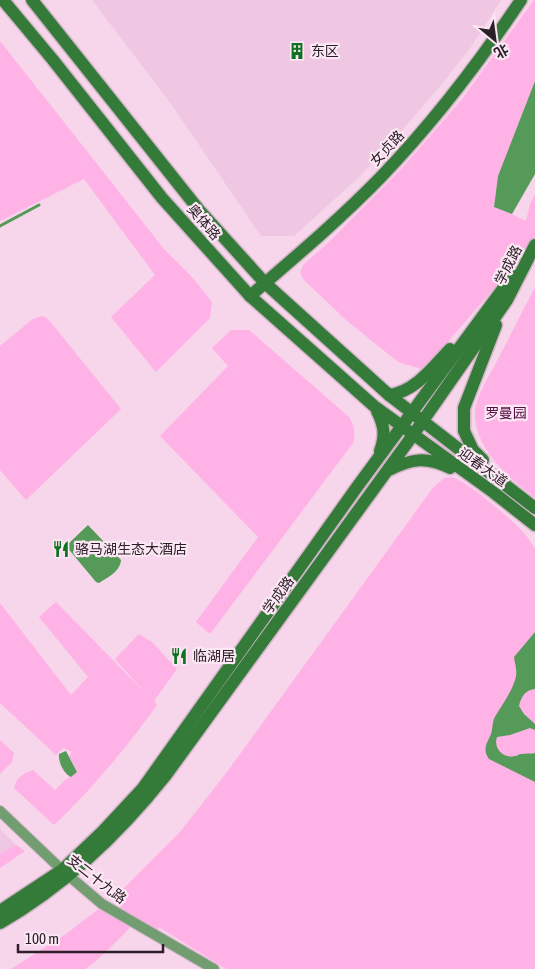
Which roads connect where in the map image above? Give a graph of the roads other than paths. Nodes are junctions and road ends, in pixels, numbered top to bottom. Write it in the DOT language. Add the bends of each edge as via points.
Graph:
graph roads {
  1 [pos="3,0"];
  2 [pos="32,0"];
  3 [pos="521,0"];
  4 [pos="535,245"];
  5 [pos="265,283"];
  6 [pos="250,296"];
  7 [pos="504,296"];
  8 [pos="389,395"];
  9 [pos="374,406"];
  10 [pos="412,413"];
  11 [pos="422,421"];
  12 [pos="401,427"];
  13 [pos="412,435"];
  14 [pos="377,461"];
  15 [pos="386,471"];
  16 [pos="503,482"];
  17 [pos="493,492"];
  18 [pos="535,508"];
  19 [pos="535,525"];
  20 [pos="0,811"];
  21 [pos="66,873"];
  22 [pos="0,911"];
  23 [pos="0,923"];
  24 [pos="214,969"];
  1 -- 6 [label="main road, 奥体路" via="162,198"];
  2 -- 5 [label="main road, 奥体路" via="200,210"];
  3 -- 5 [label="main road, 女贞路" via="474,66 410,146 344,213"];
  4 -- 7 [label="main road, 学成路"];
  5 -- 6 [label="main road, 女贞路"];
  5 -- 8 [label="main road, 奥体路"];
  6 -- 9 [label="main road, 奥体路"];
  7 -- 8 [label="main road" via="430,371 405,390"];
  7 -- 10 [label="main road, 学成路"];
  7 -- 11 [label="main road, 学成路"];
  7 -- 16 [label="main road" via="464,408 464,432 473,450"];
  8 -- 10 [label="main road, 奥体路"];
  9 -- 12 [label="main road, 奥体路"];
  9 -- 14 [label="main road" via="384,424 384,440"];
  10 -- 11 [label="main road, 奥体路"];
  10 -- 12 [label="main road, 学成路"];
  11 -- 13 [label="main road, 学成路"];
  11 -- 16 [label="main road, 迎春大道"];
  12 -- 13 [label="main road, 奥体路"];
  12 -- 14 [label="main road, 学成路"];
  13 -- 15 [label="main road, 学成路"];
  13 -- 17 [label="main road, 迎春大道"];
  14 -- 21 [label="main road, 学成路" via="143,788"];
  15 -- 17 [label="main road" via="421,459 439,463"];
  15 -- 21 [label="main road, 学成路" via="166,775 139,808"];
  16 -- 18 [label="main road, 迎春大道"];
  17 -- 19 [label="main road, 迎春大道"];
  20 -- 21 [label="street, 支二十九路"];
  21 -- 22 [label="main road, 学成路"];
  21 -- 23 [label="main road, 学成路" via="21,911"];
  21 -- 24 [label="street, 支二十九路" via="102,904"];
}
